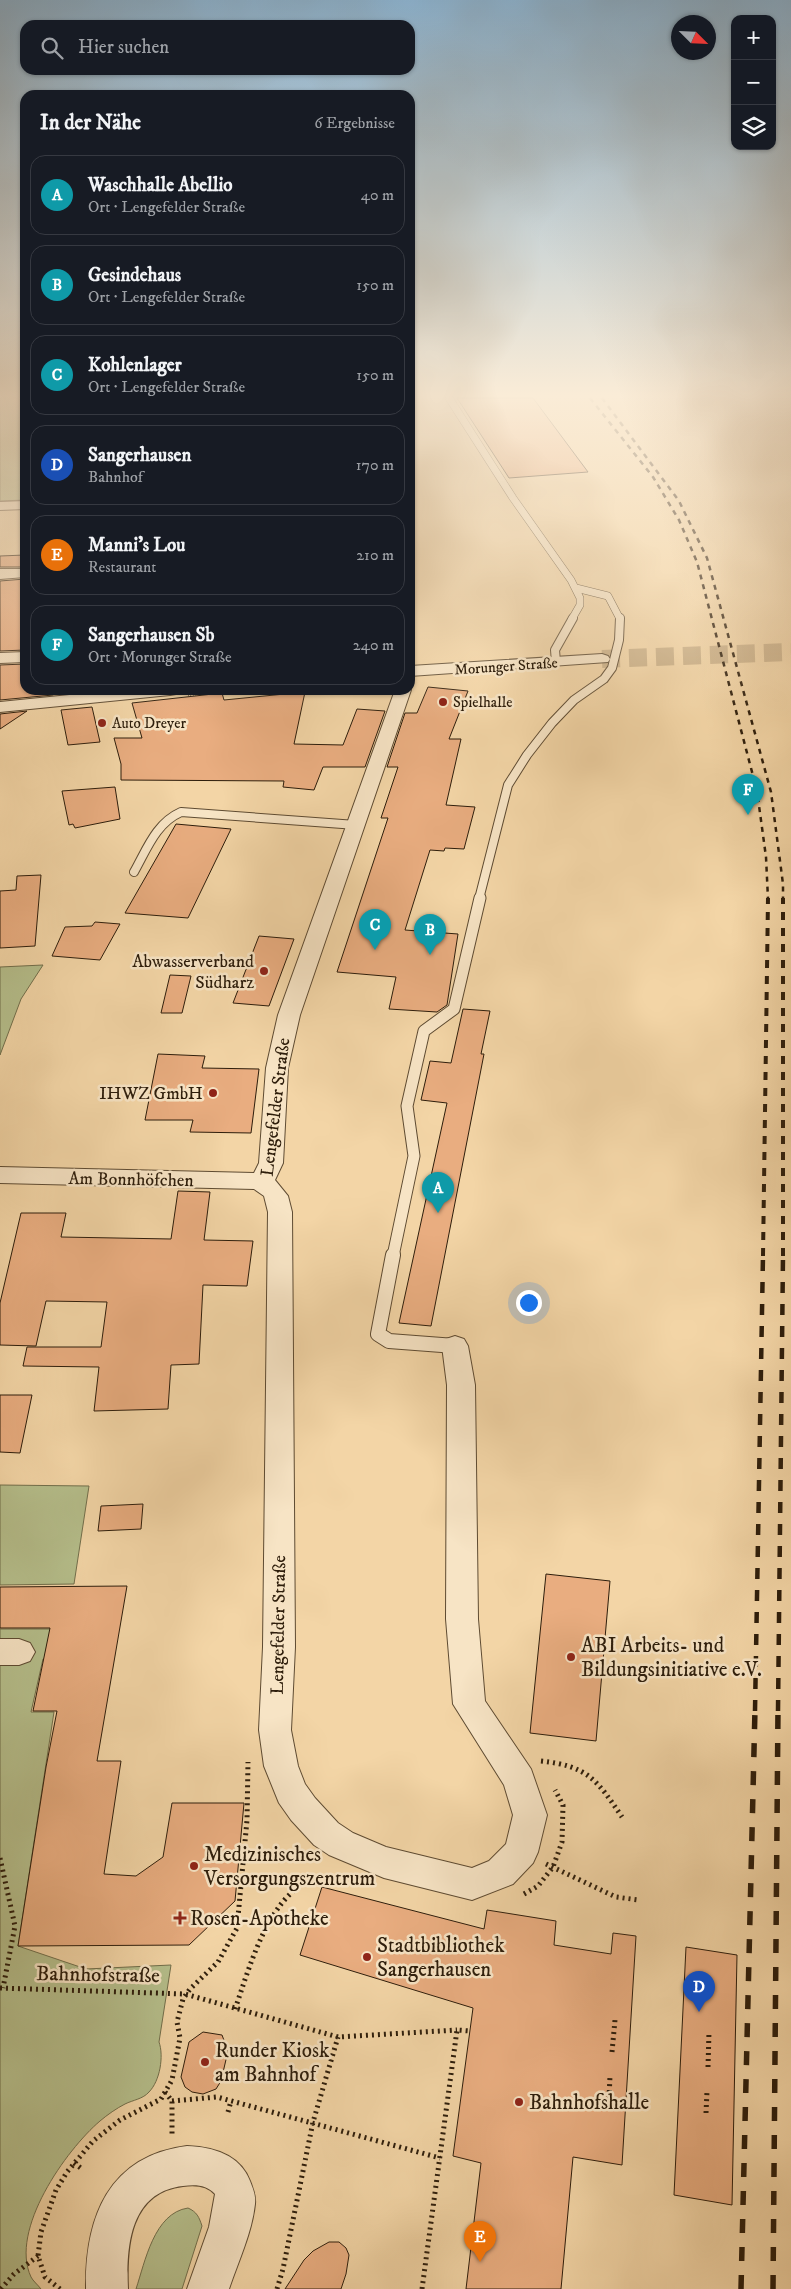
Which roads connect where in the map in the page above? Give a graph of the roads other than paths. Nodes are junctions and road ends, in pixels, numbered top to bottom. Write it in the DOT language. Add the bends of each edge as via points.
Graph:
graph roads {
  1 [pos="20,505"];
  2 [pos="518,505"];
  3 [pos="0,506"];
  4 [pos="20,573"];
  5 [pos="0,574"];
  6 [pos="576,588"];
  7 [pos="20,657"];
  8 [pos="0,658"];
  9 [pos="602,659"];
  10 [pos="556,662"];
  11 [pos="415,671"];
  12 [pos="89,695"];
  13 [pos="401,695"];
  14 [pos="0,707"];
  15 [pos="356,825"];
  16 [pos="134,872"];
  17 [pos="0,1175"];
  18 [pos="262,1182"];
  19 [pos="455,1346"];
  20 [pos="107,2289"];
  21 [pos="208,2289"];
  1 -- 3 [label="street"];
  2 -- 6 [label="lane"];
  4 -- 5 [label="street"];
  6 -- 10 [label="lane" via="580,605 555,649"];
  6 -- 19 [label="lane" via="608,596 620,617 619,640 612,668 604,679 574,700 552,723 508,785 454,1009 424,1031 407,1106 414,1156 378,1334 389,1341"];
  7 -- 8 [label="street"];
  9 -- 10 [label="street, Morunger Straße"];
  10 -- 11 [label="street, Morunger Straße"];
  12 -- 14 [label="street"];
  13 -- 15 [label="street, Lengefelder Straße"];
  15 -- 16 [label="lane" via="181,812 163,822"];
  15 -- 18 [label="street, Lengefelder Straße" via="289,1015 277,1068 271,1163"];
  17 -- 18 [label="street, Am Bonnhöfchen"];
  18 -- 19 [label="street, Lengefelder Straße" via="276,1194 280,1212 280,1637 276,1730 281,1766 302,1809 326,1834 341,1844 384,1862 472,1884 501,1873 521,1852 530,1815 519,1779 469,1704 462,1619 461,1385"];
  20 -- 21 [label="street" via="109,2236 125,2200 151,2175 173,2167 198,2166 220,2172 235,2193 233,2217"];
}
